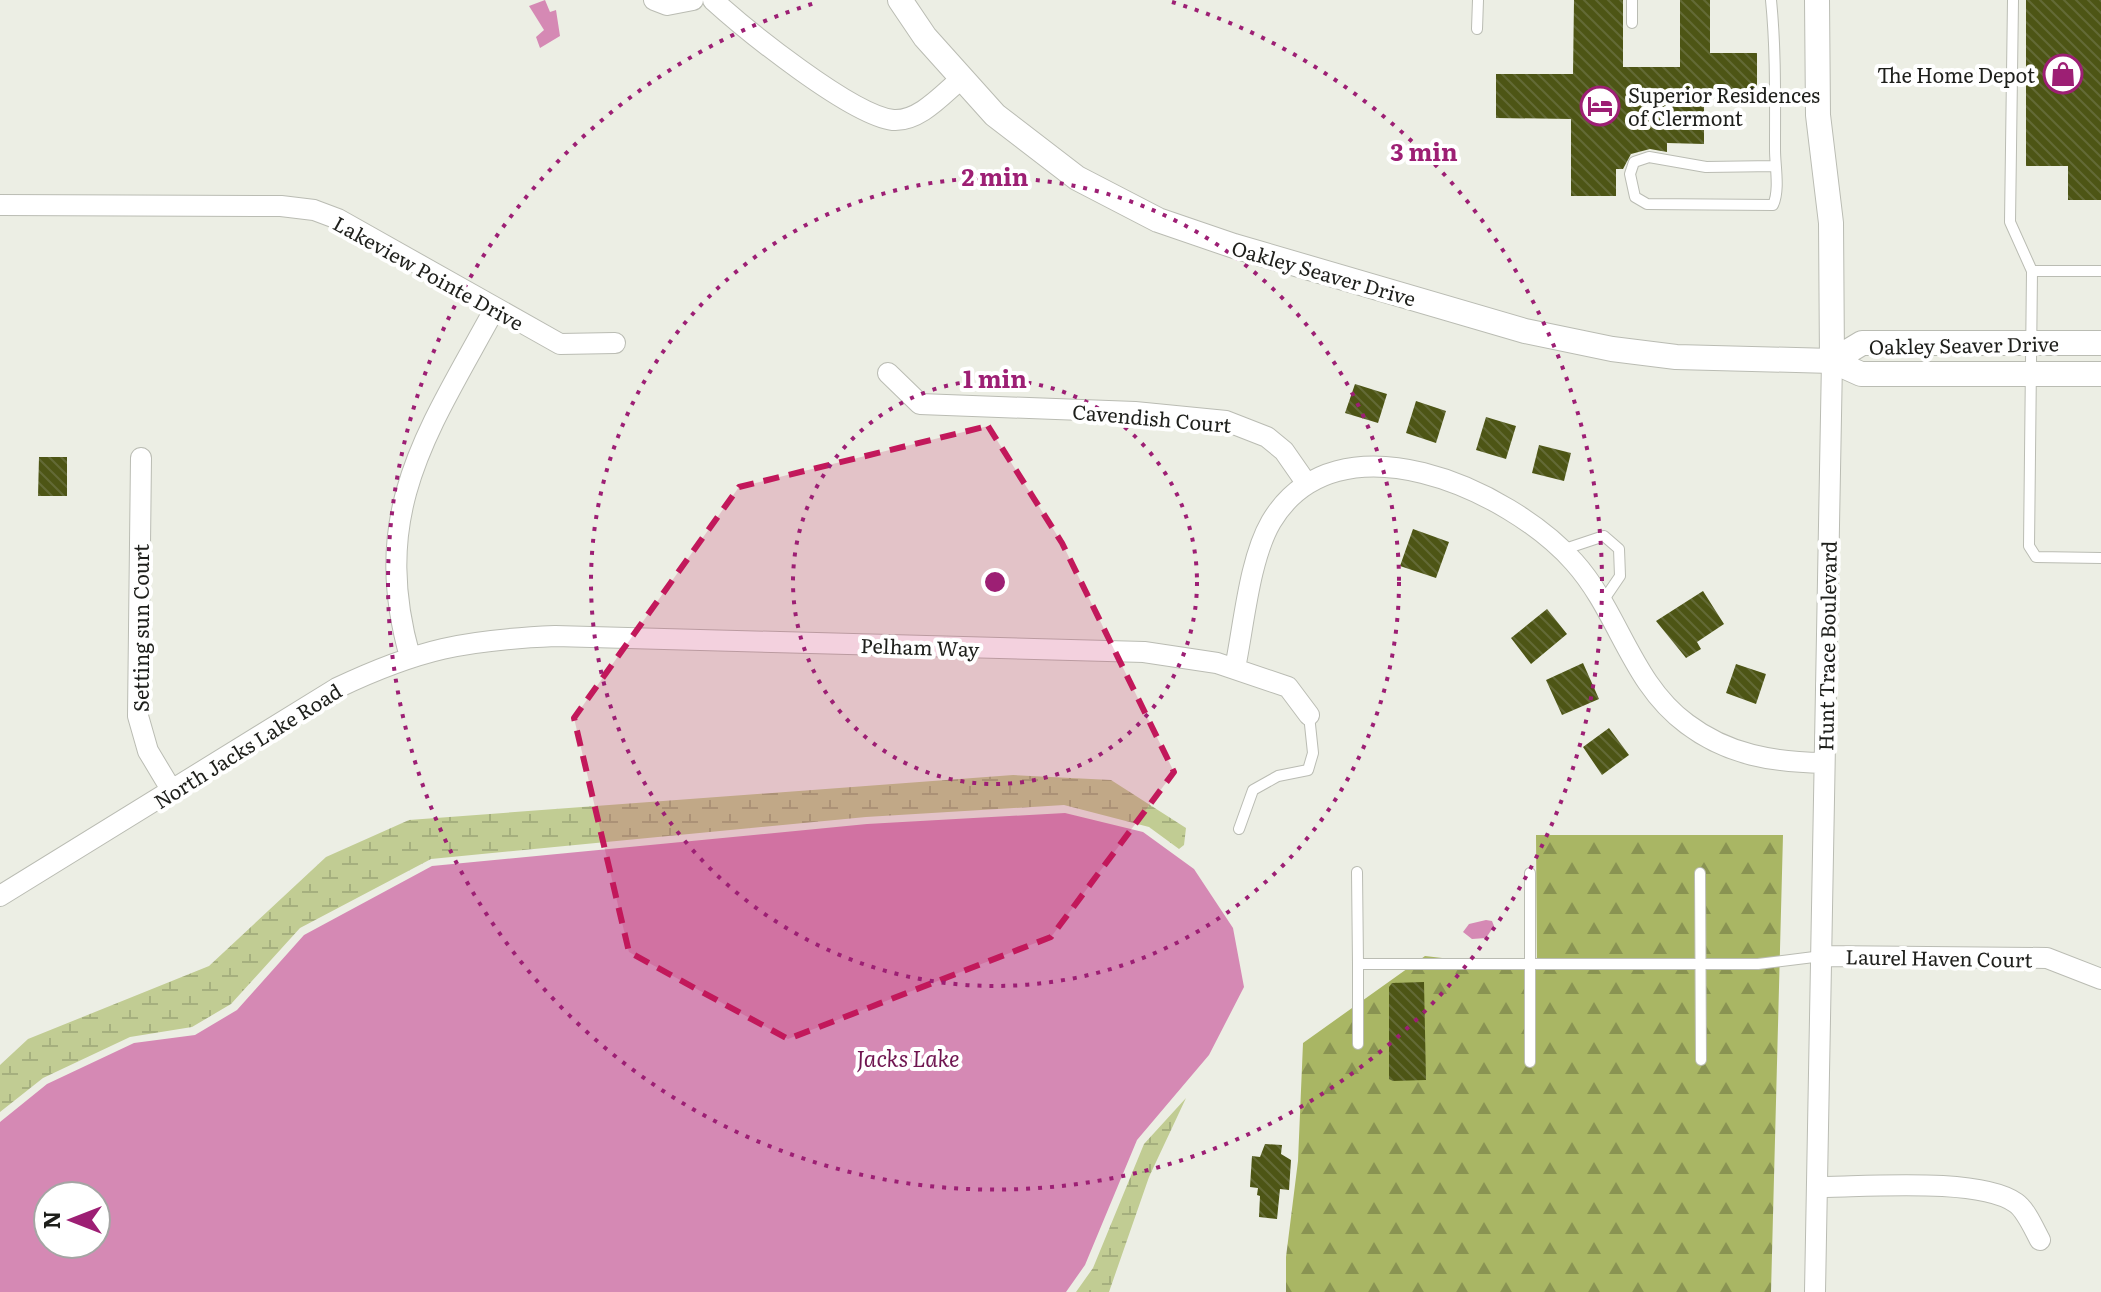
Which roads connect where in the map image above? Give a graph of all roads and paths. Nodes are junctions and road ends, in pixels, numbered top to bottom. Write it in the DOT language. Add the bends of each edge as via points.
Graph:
graph roads {
  1 [pos="654,0"];
  2 [pos="693,0"];
  3 [pos="713,0"];
  4 [pos="900,0"];
  5 [pos="1478,0"];
  6 [pos="1632,0"];
  7 [pos="1771,0"];
  8 [pos="1817,0"];
  9 [pos="2013,0"];
  10 [pos="1632,23"];
  11 [pos="1477,29"];
  12 [pos="961,79"];
  13 [pos="1775,166"];
  14 [pos="0,205"];
  15 [pos="2032,271"];
  16 [pos="2101,271"];
  17 [pos="494,310"];
  18 [pos="615,343"];
  19 [pos="2031,343"];
  20 [pos="2101,343"];
  21 [pos="1832,361"];
  22 [pos="888,373"];
  23 [pos="2031,374"];
  24 [pos="2101,374"];
  25 [pos="141,458"];
  26 [pos="1307,484"];
  27 [pos="1562,550"];
  28 [pos="2101,558"];
  29 [pos="1603,601"];
  30 [pos="512,638"];
  31 [pos="410,657"];
  32 [pos="1235,668"];
  33 [pos="1309,715"];
  34 [pos="1823,763"];
  35 [pos="172,791"];
  36 [pos="1239,829"];
  37 [pos="1357,872"];
  38 [pos="1530,873"];
  39 [pos="1700,873"];
  40 [pos="0,896"];
  41 [pos="1822,956"];
  42 [pos="1358,964"];
  43 [pos="1531,964"];
  44 [pos="1699,964"];
  45 [pos="2101,979"];
  46 [pos="1358,1044"];
  47 [pos="1701,1060"];
  48 [pos="1530,1062"];
  49 [pos="1817,1187"];
  50 [pos="2040,1240"];
  51 [pos="1815,1292"];
  1 -- 2 [label="street" via="667,5"];
  3 -- 12 [label="street" via="760,42 868,112 895,120 918,114"];
  4 -- 12 [label="street, Oakley Seaver Drive"];
  5 -- 11 [label="lane"];
  6 -- 10 [label="lane"];
  7 -- 13 [label="lane"];
  8 -- 21 [label="street, Hunt Trace Boulevard" via="1818,115 1831,223"];
  9 -- 15 [label="lane" via="2010,222"];
  12 -- 21 [label="street, Oakley Seaver Drive" via="995,115 1077,178 1158,220 1234,246 1525,331 1612,349 1676,357"];
  13 -- 13 [label="lane" via="1775,200 1768,207 1647,204 1635,197 1630,183 1634,162 1649,157 1706,167"];
  14 -- 17 [label="street, Lakeview Pointe Drive" via="314,210"];
  15 -- 16 [label="lane"];
  15 -- 19 [label="lane"];
  17 -- 18 [label="street, Lakeview Pointe Drive" via="560,344"];
  17 -- 31 [label="street" via="418,451 400,508 394,560 397,612"];
  19 -- 20 [label="street, Oakley Seaver Drive"];
  19 -- 21 [label="street, Oakley Seaver Drive" via="1862,343"];
  19 -- 23 [label="lane"];
  21 -- 23 [label="street, Oakley Seaver Drive" via="1861,374"];
  21 -- 34 [label="street, Hunt Trace Boulevard"];
  22 -- 26 [label="street, Cavendish Court" via="920,404 1226,421 1267,437"];
  23 -- 24 [label="street, Oakley Seaver Drive"];
  23 -- 28 [label="lane" via="2030,553"];
  25 -- 35 [label="street, Setting sun Court" via="138,716 148,751"];
  26 -- 27 [label="street" via="1346,467 1404,470 1500,504"];
  26 -- 32 [label="street" via="1282,507 1261,545"];
  27 -- 29 [label="street"];
  27 -- 29 [label="lane" via="1604,536 1619,549 1620,576"];
  29 -- 34 [label="street" via="1650,688 1686,724 1747,754"];
  30 -- 31 [label="street, North Jacks Lake Road" via="475,640"];
  30 -- 32 [label="street, Pelham Way" via="1144,652"];
  31 -- 35 [label="street, North Jacks Lake Road" via="337,688"];
  32 -- 33 [label="street, Pelham Way" via="1288,687"];
  33 -- 36 [label="lane" via="1313,753 1308,770 1278,776 1253,790"];
  34 -- 41 [label="street, Hunt Trace Boulevard"];
  35 -- 40 [label="street, North Jacks Lake Road"];
  37 -- 42 [label="lane"];
  38 -- 43 [label="lane"];
  39 -- 44 [label="lane"];
  41 -- 44 [label="lane"];
  41 -- 45 [label="street, Laurel Haven Court" via="2047,958"];
  41 -- 49 [label="street, Hunt Trace Boulevard"];
  42 -- 43 [label="lane"];
  42 -- 46 [label="lane"];
  43 -- 44 [label="lane"];
  43 -- 48 [label="lane"];
  44 -- 47 [label="lane"];
  49 -- 50 [label="street" via="1994,1193 2019,1204"];
  49 -- 51 [label="street, Hunt Trace Boulevard"];
}
